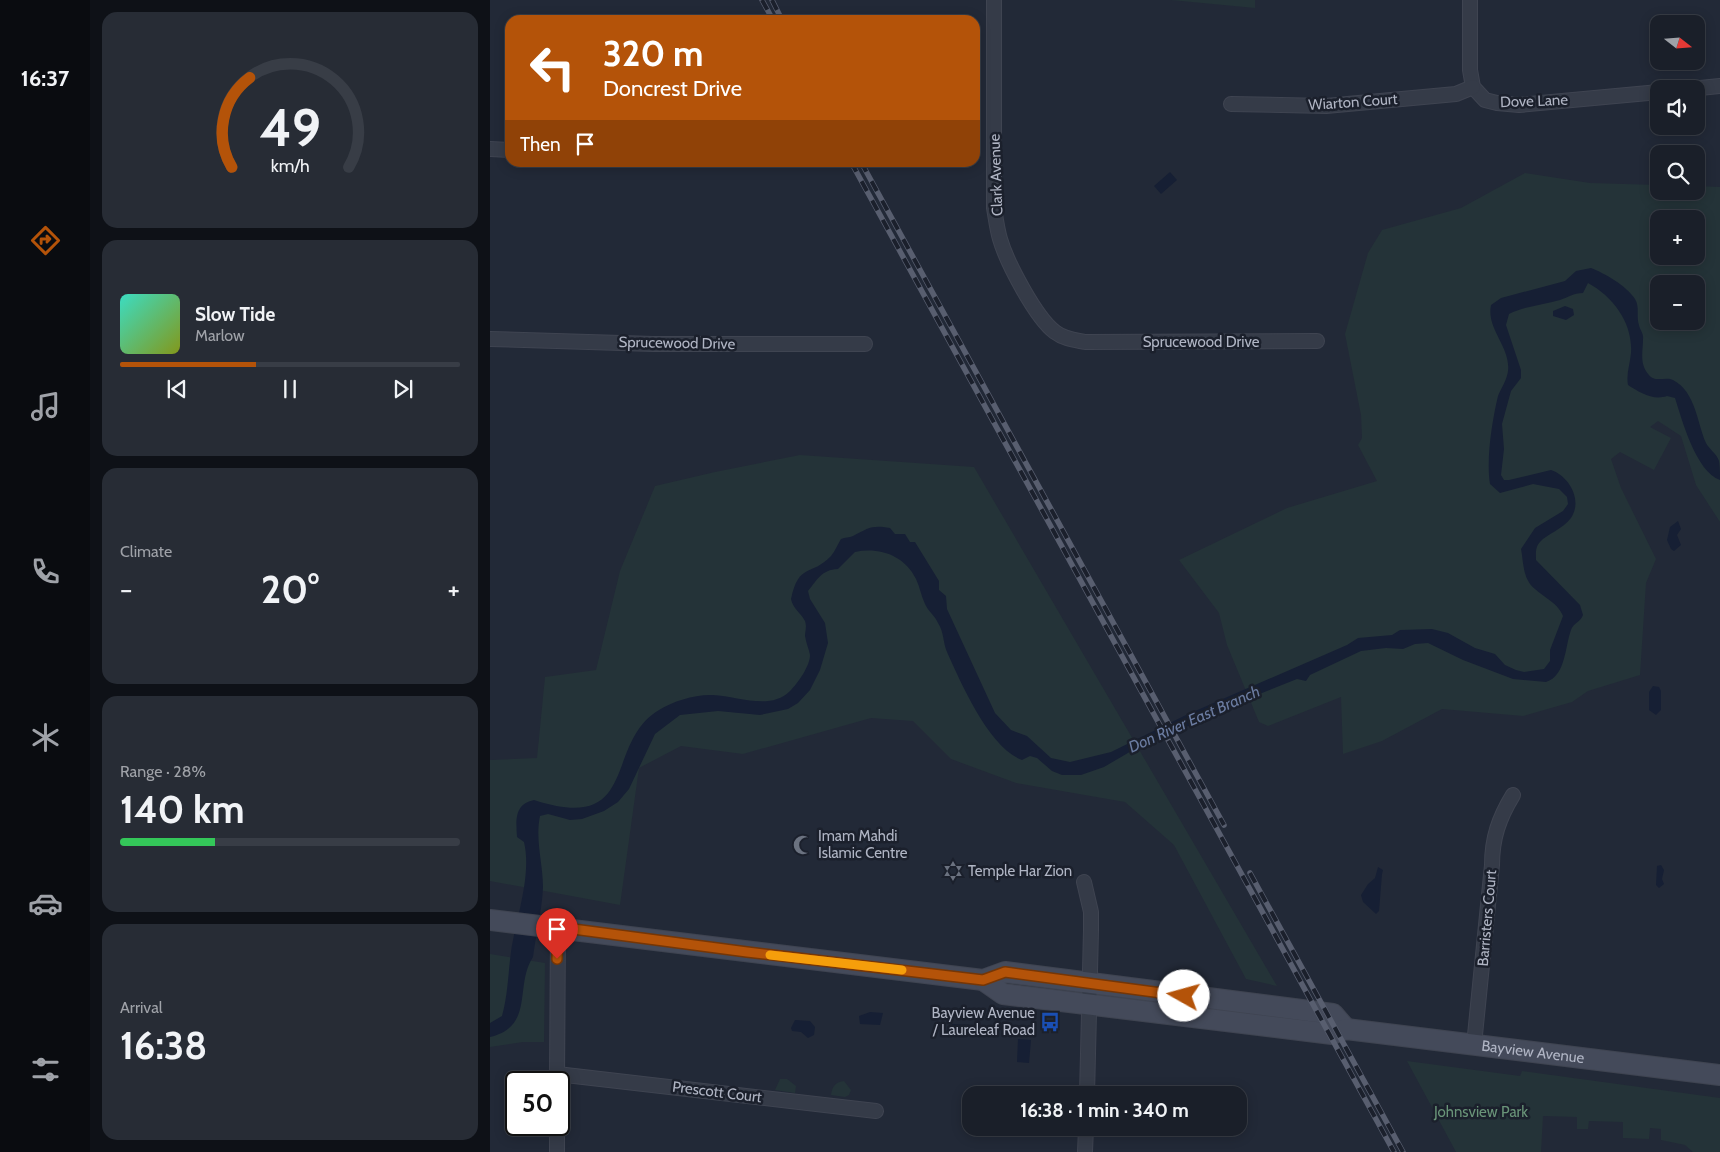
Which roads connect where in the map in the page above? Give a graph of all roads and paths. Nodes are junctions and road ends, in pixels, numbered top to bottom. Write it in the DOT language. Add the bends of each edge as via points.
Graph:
graph roads {
  1 [pos="994,0"];
  2 [pos="1470,0"];
  3 [pos="1720,86"];
  4 [pos="1473,87"];
  5 [pos="1705,88"];
  6 [pos="1650,93"];
  7 [pos="1231,104"];
  8 [pos="490,149"];
  9 [pos="505,150"];
  10 [pos="490,339"];
  11 [pos="1317,341"];
  12 [pos="1085,342"];
  13 [pos="865,344"];
  14 [pos="1513,795"];
  15 [pos="1084,882"];
  16 [pos="491,920"];
  17 [pos="553,926"];
  18 [pos="983,980"];
  19 [pos="1089,984"];
  20 [pos="1088,1004"];
  21 [pos="1346,1029"];
  22 [pos="1474,1045"];
  23 [pos="557,1071"];
  24 [pos="1720,1075"];
  25 [pos="570,1079"];
  26 [pos="1087,1086"];
  27 [pos="876,1111"];
  28 [pos="557,1136"];
  29 [pos="1086,1136"];
  30 [pos="557,1152"];
  31 [pos="1085,1152"];
  1 -- 12 [label="street, Clark Avenue" via="994,208 1000,240 1039,317 1066,338"];
  2 -- 4 [label="street"];
  3 -- 5 [label="street"];
  4 -- 6 [label="street, Dove Lane" via="1485,100 1507,105"];
  4 -- 7 [label="street, Wiarton Court" via="1456,94 1326,106"];
  8 -- 9 [label="street"];
  10 -- 13 [label="street, Sprucewood Drive" via="653,344"];
  11 -- 12 [label="street, Sprucewood Drive"];
  14 -- 22 [label="street, Barristers Court" via="1497,825 1492,846"];
  15 -- 19 [label="street" via="1091,912"];
  16 -- 17 [label="main road, Bayview Avenue"];
  17 -- 18 [label="main road, Bayview Avenue"];
  17 -- 23 [label="street"];
  18 -- 19 [label="main road, Bayview Avenue" via="1005,972"];
  18 -- 20 [label="main road, Bayview Avenue" via="1003,994"];
  19 -- 20 [label="street"];
  19 -- 21 [label="main road, Bayview Avenue" via="1333,1014"];
  20 -- 21 [label="main road, Bayview Avenue" via="1332,1034"];
  20 -- 26 [label="street"];
  21 -- 22 [label="main road, Bayview Avenue"];
  22 -- 24 [label="main road, Bayview Avenue"];
  25 -- 27 [label="street, Prescott Court"];
  28 -- 30 [label="street"];
  29 -- 31 [label="street"];
}
